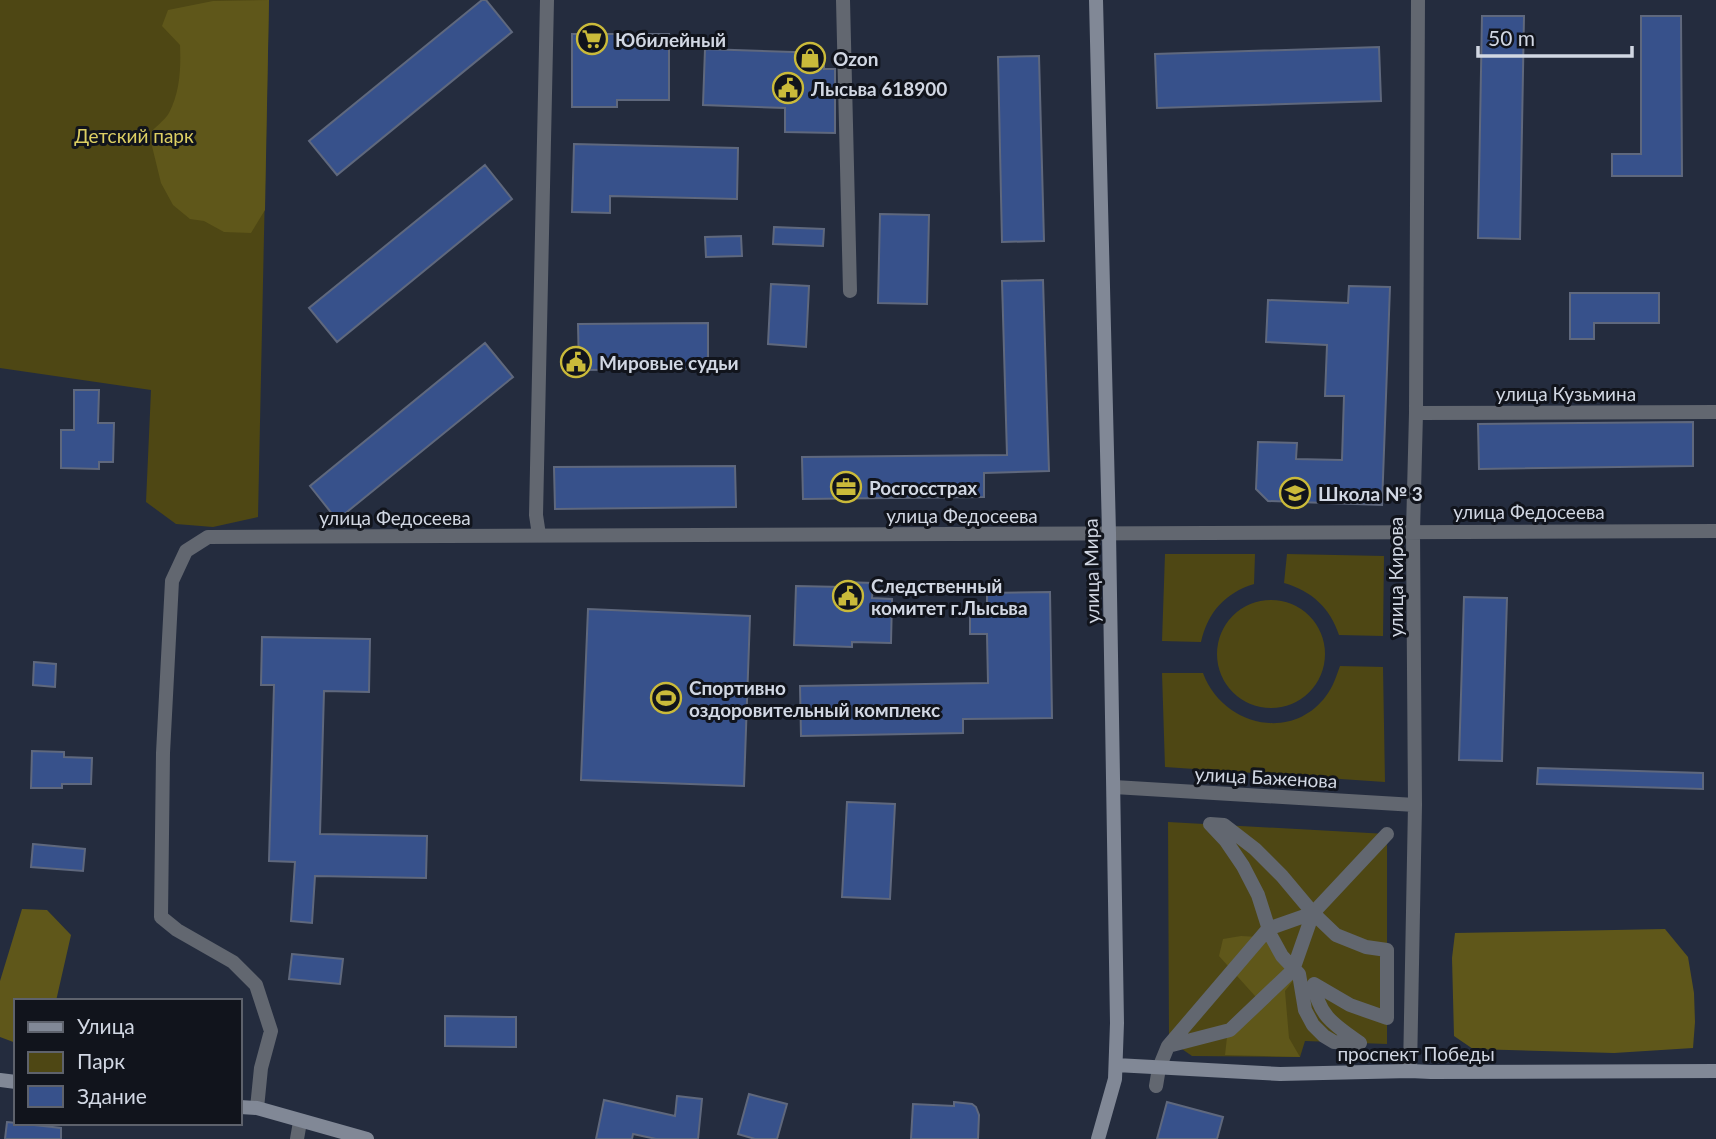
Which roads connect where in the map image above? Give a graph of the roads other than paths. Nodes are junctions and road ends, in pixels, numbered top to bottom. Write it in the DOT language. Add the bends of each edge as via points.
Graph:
graph roads {
  1 [pos="547,0"];
  2 [pos="843,0"];
  3 [pos="1096,0"];
  4 [pos="1418,0"];
  5 [pos="850,291"];
  6 [pos="1716,412"];
  7 [pos="1416,413"];
  8 [pos="1413,531"];
  9 [pos="1716,531"];
  10 [pos="1109,533"];
  11 [pos="539,535"];
  12 [pos="1114,787"];
  13 [pos="1416,805"];
  14 [pos="1387,834"];
  15 [pos="1313,913"];
  16 [pos="1268,929"];
  17 [pos="1293,970"];
  18 [pos="1168,1046"];
  19 [pos="1116,1065"];
  20 [pos="1158,1068"];
  21 [pos="1410,1070"];
  22 [pos="1716,1071"];
  23 [pos="1156,1086"];
  24 [pos="242,1107"];
  25 [pos="257,1108"];
  26 [pos="300,1122"];
  27 [pos="297,1139"];
  28 [pos="367,1139"];
  29 [pos="1098,1139"];
  1 -- 11 [label="street"];
  2 -- 5 [label="street"];
  3 -- 10 [label="street, улица Мира"];
  4 -- 7 [label="street, улица Кирова"];
  6 -- 7 [label="street, улица Кузьмина"];
  7 -- 8 [label="street, улица Кирова"];
  8 -- 9 [label="street, улица Федосеева"];
  8 -- 10 [label="street, улица Федосеева"];
  8 -- 13 [label="street, улица Кирова"];
  10 -- 11 [label="street, улица Федосеева"];
  10 -- 12 [label="street, улица Мира"];
  11 -- 25 [label="street, улица Федосеева" via="208,537 186,551 172,581 161,917 233,962 256,985 271,1031"];
  12 -- 13 [label="street, улица Баженова"];
  12 -- 19 [label="street, улица Мира"];
  13 -- 21 [label="street, улица Кирова"];
  14 -- 15 [label="street"];
  15 -- 16 [label="street"];
  15 -- 16 [label="street" via="1255,849 1224,825 1210,824 1243,866"];
  15 -- 17 [label="street"];
  15 -- 17 [label="street" via="1336,935 1387,950 1387,1018 1314,985 1324,1014 1360,1043 1334,1042 1313,1025 1305,1010 1300,974"];
  16 -- 17 [label="street"];
  16 -- 18 [label="street"];
  17 -- 18 [label="street" via="1230,1030"];
  18 -- 20 [label="street"];
  19 -- 20 [label="street, проспект Победы"];
  19 -- 29 [label="street, улица Мира"];
  20 -- 21 [label="street, проспект Победы" via="1280,1074"];
  20 -- 23 [label="street"];
  21 -- 22 [label="street, проспект Победы"];
  24 -- 25 [label="street"];
  25 -- 26 [label="street"];
  26 -- 27 [label="street"];
  26 -- 28 [label="street"];
}
